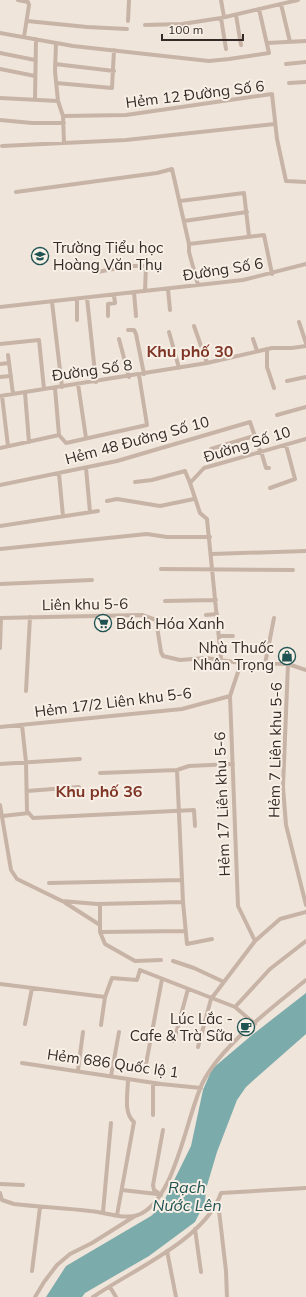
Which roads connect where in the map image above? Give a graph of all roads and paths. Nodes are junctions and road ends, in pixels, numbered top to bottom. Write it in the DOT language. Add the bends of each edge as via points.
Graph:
graph roads {
  1 [pos="18,0"];
  2 [pos="129,0"];
  3 [pos="221,0"];
  4 [pos="298,0"];
  5 [pos="281,4"];
  6 [pos="259,9"];
  7 [pos="236,15"];
  8 [pos="222,18"];
  9 [pos="27,21"];
  10 [pos="128,21"];
  11 [pos="145,25"];
  12 [pos="127,29"];
  13 [pos="0,33"];
  14 [pos="24,37"];
  15 [pos="36,39"];
  16 [pos="306,41"];
  17 [pos="290,42"];
  18 [pos="56,43"];
  19 [pos="267,43"];
  20 [pos="242,45"];
  21 [pos="226,49"];
  22 [pos="114,50"];
  23 [pos="0,53"];
  24 [pos="35,60"];
  25 [pos="306,62"];
  26 [pos="55,64"];
  27 [pos="286,64"];
  28 [pos="0,69"];
  29 [pos="114,71"];
  30 [pos="35,76"];
  31 [pos="306,82"];
  32 [pos="56,83"];
  33 [pos="289,83"];
  34 [pos="0,98"];
  35 [pos="35,100"];
  36 [pos="58,101"];
  37 [pos="63,116"];
  38 [pos="0,120"];
  39 [pos="64,123"];
  40 [pos="275,124"];
  41 [pos="64,143"];
  42 [pos="2,146"];
  43 [pos="306,182"];
  44 [pos="16,192"];
  45 [pos="180,201"];
  46 [pos="247,212"];
  47 [pos="184,221"];
  48 [pos="249,236"];
  49 [pos="189,244"];
  50 [pos="306,264"];
  51 [pos="146,266"];
  52 [pos="158,266"];
  53 [pos="97,272"];
  54 [pos="272,274"];
  55 [pos="198,285"];
  56 [pos="168,289"];
  57 [pos="145,291"];
  58 [pos="134,292"];
  59 [pos="114,295"];
  60 [pos="87,298"];
  61 [pos="77,299"];
  62 [pos="52,302"];
  63 [pos="0,307"];
  64 [pos="170,310"];
  65 [pos="108,316"];
  66 [pos="136,316"];
  67 [pos="77,320"];
  68 [pos="298,322"];
  69 [pos="194,326"];
  70 [pos="128,330"];
  71 [pos="169,332"];
  72 [pos="119,339"];
  73 [pos="253,339"];
  74 [pos="306,343"];
  75 [pos="0,344"];
  76 [pos="306,346"];
  77 [pos="267,349"];
  78 [pos="257,352"];
  79 [pos="8,355"];
  80 [pos="9,363"];
  81 [pos="207,363"];
  82 [pos="0,364"];
  83 [pos="179,368"];
  84 [pos="144,374"];
  85 [pos="139,375"];
  86 [pos="11,376"];
  87 [pos="0,377"];
  88 [pos="129,377"];
  89 [pos="306,377"];
  90 [pos="287,381"];
  91 [pos="96,382"];
  92 [pos="78,384"];
  93 [pos="62,387"];
  94 [pos="55,388"];
  95 [pos="274,388"];
  96 [pos="44,389"];
  97 [pos="25,393"];
  98 [pos="13,394"];
  99 [pos="1,396"];
  100 [pos="306,407"];
  101 [pos="277,415"];
  102 [pos="59,435"];
  103 [pos="254,436"];
  104 [pos="86,438"];
  105 [pos="306,439"];
  106 [pos="29,442"];
  107 [pos="286,445"];
  108 [pos="8,446"];
  109 [pos="0,448"];
  110 [pos="211,448"];
  111 [pos="260,451"];
  112 [pos="86,468"];
  113 [pos="269,468"];
  114 [pos="59,474"];
  115 [pos="134,482"];
  116 [pos="190,484"];
  117 [pos="0,485"];
  118 [pos="270,488"];
  119 [pos="194,499"];
  120 [pos="107,502"];
  121 [pos="98,511"];
  122 [pos="90,512"];
  123 [pos="63,516"];
  124 [pos="0,526"];
  125 [pos="210,537"];
  126 [pos="0,548"];
  127 [pos="306,551"];
  128 [pos="211,554"];
  129 [pos="212,568"];
  130 [pos="161,569"];
  131 [pos="293,570"];
  132 [pos="92,580"];
  133 [pos="0,584"];
  134 [pos="216,600"];
  135 [pos="165,602"];
  136 [pos="217,614"];
  137 [pos="206,615"];
  138 [pos="30,617"];
  139 [pos="1,618"];
  140 [pos="274,618"];
  141 [pos="219,636"];
  142 [pos="233,636"];
  143 [pos="0,648"];
  144 [pos="221,659"];
  145 [pos="241,663"];
  146 [pos="265,664"];
  147 [pos="288,664"];
  148 [pos="306,670"];
  149 [pos="26,691"];
  150 [pos="230,696"];
  151 [pos="22,725"];
  152 [pos="0,727"];
  153 [pos="80,759"];
  154 [pos="26,762"];
  155 [pos="0,764"];
  156 [pos="233,764"];
  157 [pos="177,770"];
  158 [pos="100,773"];
  159 [pos="79,787"];
  160 [pos="27,791"];
  161 [pos="0,805"];
  162 [pos="178,810"];
  163 [pos="29,813"];
  164 [pos="3,816"];
  165 [pos="195,826"];
  166 [pos="182,880"];
  167 [pos="49,883"];
  168 [pos="62,901"];
  169 [pos="183,902"];
  170 [pos="100,904"];
  171 [pos="306,905"];
  172 [pos="306,912"];
  173 [pos="100,925"];
  174 [pos="185,931"];
  175 [pos="100,932"];
  176 [pos="212,939"];
  177 [pos="255,941"];
  178 [pos="306,941"];
  179 [pos="161,960"];
  180 [pos="134,961"];
  181 [pos="173,961"];
  182 [pos="140,970"];
  183 [pos="162,978"];
  184 [pos="306,980"];
  185 [pos="224,982"];
  186 [pos="0,984"];
  187 [pos="32,988"];
  188 [pos="188,988"];
  189 [pos="105,997"];
  190 [pos="211,999"];
  191 [pos="235,1007"];
  192 [pos="25,1024"];
  193 [pos="255,1024"];
  194 [pos="101,1025"];
  195 [pos="83,1032"];
  196 [pos="119,1032"];
  197 [pos="174,1041"];
  198 [pos="198,1047"];
  199 [pos="22,1063"];
  200 [pos="146,1064"];
  201 [pos="78,1070"];
  202 [pos="111,1076"];
  203 [pos="128,1079"];
  204 [pos="153,1083"];
  205 [pos="201,1088"];
  206 [pos="153,1115"];
  207 [pos="112,1123"];
  208 [pos="164,1130"];
  209 [pos="0,1184"];
  210 [pos="23,1185"];
  211 [pos="306,1188"];
  212 [pos="122,1190"];
  213 [pos="0,1194"];
  214 [pos="159,1195"];
  215 [pos="1,1202"];
  216 [pos="218,1202"];
  217 [pos="40,1207"];
  218 [pos="103,1212"];
  219 [pos="117,1215"];
  220 [pos="134,1215"];
  221 [pos="195,1229"];
  222 [pos="167,1251"];
  223 [pos="32,1271"];
  224 [pos="201,1272"];
  225 [pos="110,1288"];
  226 [pos="35,1297"];
  227 [pos="93,1297"];
  228 [pos="116,1297"];
  229 [pos="176,1297"];
  230 [pos="227,1297"];
  1 -- 9 [label="street" via="28,2"];
  2 -- 10 [label="street"];
  3 -- 8 [label="street"];
  4 -- 5 [label="street"];
  5 -- 6 [label="street"];
  5 -- 17 [label="street"];
  6 -- 7 [label="street"];
  6 -- 19 [label="street"];
  7 -- 8 [label="street"];
  7 -- 20 [label="street"];
  8 -- 11 [label="street" via="182,24"];
  8 -- 21 [label="street"];
  9 -- 12 [label="street"];
  9 -- 14 [label="street"];
  13 -- 14 [label="street"];
  14 -- 15 [label="street"];
  15 -- 18 [label="street"];
  15 -- 24 [label="street"];
  16 -- 17 [label="street"];
  17 -- 19 [label="street"];
  18 -- 22 [label="street"];
  18 -- 26 [label="street"];
  19 -- 22 [label="street" via="269,53 216,60"];
  22 -- 29 [label="street"];
  23 -- 24 [label="street"];
  24 -- 30 [label="street"];
  25 -- 27 [label="street"];
  26 -- 29 [label="street"];
  26 -- 32 [label="street"];
  28 -- 30 [label="street"];
  29 -- 32 [label="street" via="112,88"];
  30 -- 35 [label="street"];
  31 -- 33 [label="street"];
  32 -- 36 [label="street"];
  34 -- 35 [label="street"];
  35 -- 36 [label="street"];
  36 -- 37 [label="street"];
  37 -- 39 [label="street"];
  37 -- 40 [label="street, Hẻm 12 Đường Số 6" via="126,115 272,94"];
  38 -- 39 [label="street"];
  39 -- 41 [label="street"];
  40 -- 41 [label="street" via="196,134"];
  40 -- 43 [label="street, Hẻm 12 Đường Số 6" via="286,181"];
  41 -- 42 [label="street"];
  44 -- 45 [label="street" via="172,169"];
  45 -- 46 [label="street" via="244,193"];
  45 -- 47 [label="street"];
  46 -- 47 [label="street"];
  46 -- 48 [label="street"];
  47 -- 49 [label="street"];
  48 -- 49 [label="street"];
  48 -- 54 [label="street" via="264,235"];
  49 -- 55 [label="street"];
  50 -- 54 [label="street, Đường Số 6"];
  51 -- 52 [label="street"];
  51 -- 53 [label="street"];
  51 -- 57 [label="street"];
  54 -- 55 [label="street, Đường Số 6"];
  55 -- 56 [label="street, Đường Số 6"];
  56 -- 57 [label="street, Đường Số 6"];
  56 -- 64 [label="street"];
  57 -- 58 [label="street, Đường Số 6"];
  58 -- 59 [label="street, Đường Số 6"];
  58 -- 66 [label="street"];
  59 -- 60 [label="street, Đường Số 6"];
  59 -- 65 [label="street" via="115,303 108,304"];
  60 -- 61 [label="street, Đường Số 6"];
  60 -- 91 [label="street"];
  61 -- 62 [label="street, Đường Số 6"];
  61 -- 67 [label="street"];
  62 -- 63 [label="street, Đường Số 6"];
  62 -- 93 [label="street"];
  68 -- 74 [label="street"];
  69 -- 81 [label="street"];
  70 -- 84 [label="street" via="134,330 136,334"];
  71 -- 83 [label="street"];
  72 -- 88 [label="street"];
  73 -- 78 [label="street"];
  75 -- 96 [label="street" via="39,340"];
  76 -- 77 [label="street, Đường Số 8"];
  77 -- 78 [label="street, Đường Số 8"];
  77 -- 95 [label="street" via="267,367"];
  78 -- 81 [label="street, Đường Số 8"];
  79 -- 80 [label="street"];
  80 -- 82 [label="street"];
  80 -- 86 [label="street"];
  81 -- 83 [label="street, Đường Số 8"];
  83 -- 84 [label="street, Đường Số 8"];
  84 -- 85 [label="street, Đường Số 8"];
  85 -- 88 [label="street, Đường Số 8"];
  85 -- 104 [label="street" via="147,424"];
  86 -- 87 [label="street"];
  86 -- 98 [label="street"];
  88 -- 91 [label="street, Đường Số 8"];
  89 -- 90 [label="street"];
  91 -- 92 [label="street, Đường Số 8"];
  92 -- 93 [label="street, Đường Số 8"];
  92 -- 104 [label="street"];
  93 -- 94 [label="street, Đường Số 8"];
  94 -- 96 [label="street, Đường Số 8"];
  94 -- 102 [label="street"];
  96 -- 97 [label="street, Đường Số 8"];
  97 -- 98 [label="street, Đường Số 8"];
  97 -- 106 [label="street"];
  98 -- 99 [label="street, Đường Số 8"];
  99 -- 108 [label="street"];
  100 -- 101 [label="street"];
  102 -- 104 [label="street" via="66,443"];
  102 -- 106 [label="street"];
  103 -- 110 [label="street"];
  103 -- 111 [label="street, Hẻm 48 Đường Số 10"];
  103 -- 112 [label="street, Hẻm 48 Đường Số 10" via="250,422"];
  105 -- 107 [label="street, Đường Số 10"];
  106 -- 108 [label="street"];
  107 -- 111 [label="street, Đường Số 10"];
  107 -- 118 [label="street" via="295,479"];
  108 -- 109 [label="street"];
  111 -- 113 [label="street, Hẻm 48 Đường Số 10" via="266,468"];
  111 -- 116 [label="street, Đường Số 10" via="204,468"];
  112 -- 114 [label="street, Hẻm 48 Đường Số 10"];
  112 -- 122 [label="street"];
  114 -- 117 [label="street, Hẻm 48 Đường Số 10"];
  114 -- 123 [label="street"];
  115 -- 116 [label="street" via="185,471"];
  116 -- 119 [label="street"];
  119 -- 120 [label="street" via="160,506 117,500"];
  119 -- 125 [label="street" via="200,513 208,519"];
  121 -- 122 [label="street"];
  122 -- 123 [label="street"];
  123 -- 124 [label="street"];
  125 -- 126 [label="street" via="167,537 147,534"];
  125 -- 128 [label="street"];
  127 -- 128 [label="street"];
  128 -- 129 [label="street"];
  129 -- 130 [label="street"];
  129 -- 131 [label="street"];
  129 -- 134 [label="street"];
  132 -- 133 [label="street"];
  134 -- 135 [label="street"];
  134 -- 136 [label="street"];
  136 -- 137 [label="street"];
  136 -- 141 [label="street"];
  138 -- 139 [label="street, Liên khu 5-6"];
  138 -- 144 [label="street, Liên khu 5-6" via="142,614 156,620 161,652 164,656 180,660"];
  138 -- 149 [label="street"];
  139 -- 143 [label="street"];
  140 -- 146 [label="street"];
  141 -- 142 [label="street"];
  141 -- 144 [label="street"];
  144 -- 145 [label="street, Liên khu 5-6"];
  145 -- 146 [label="street, Liên khu 5-6"];
  145 -- 150 [label="street, Hẻm 17 Liên khu 5-6"];
  146 -- 147 [label="street, Liên khu 5-6"];
  147 -- 148 [label="street, Liên khu 5-6"];
  147 -- 171 [label="street, Hẻm 7 Liên khu 5-6" via="283,787 286,825"];
  150 -- 151 [label="street, Hẻm 17/2 Liên khu 5-6" via="182,709"];
  150 -- 156 [label="street, Hẻm 17 Liên khu 5-6"];
  151 -- 152 [label="street, Hẻm 17/2 Liên khu 5-6"];
  151 -- 154 [label="street"];
  153 -- 154 [label="street"];
  154 -- 155 [label="street"];
  154 -- 160 [label="street"];
  156 -- 157 [label="street" via="188,766"];
  156 -- 177 [label="street, Hẻm 17 Liên khu 5-6" via="238,906"];
  157 -- 158 [label="street"];
  157 -- 162 [label="street"];
  159 -- 160 [label="street"];
  160 -- 163 [label="street"];
  161 -- 164 [label="street"];
  162 -- 163 [label="street" via="33,818"];
  162 -- 165 [label="street" via="194,810"];
  162 -- 166 [label="street"];
  163 -- 164 [label="street"];
  164 -- 168 [label="street" via="13,875"];
  166 -- 167 [label="street"];
  166 -- 169 [label="street"];
  168 -- 170 [label="street"];
  168 -- 173 [label="street"];
  169 -- 170 [label="street"];
  169 -- 174 [label="street"];
  170 -- 173 [label="street"];
  172 -- 177 [label="street" via="280,919"];
  173 -- 175 [label="street"];
  174 -- 175 [label="street"];
  174 -- 176 [label="street" via="186,944"];
  175 -- 180 [label="street" via="104,944"];
  177 -- 185 [label="street"];
  178 -- 191 [label="street" via="270,969"];
  179 -- 180 [label="street"];
  180 -- 182 [label="street"];
  181 -- 185 [label="street"];
  182 -- 183 [label="street"];
  182 -- 189 [label="street" via="137,980 112,978"];
  183 -- 188 [label="street"];
  183 -- 200 [label="street"];
  184 -- 193 [label="street"];
  185 -- 190 [label="street"];
  186 -- 187 [label="street"];
  187 -- 189 [label="street"];
  187 -- 192 [label="street"];
  188 -- 190 [label="street"];
  188 -- 197 [label="street"];
  189 -- 194 [label="street"];
  190 -- 191 [label="street"];
  190 -- 198 [label="street"];
  191 -- 193 [label="street"];
  193 -- 205 [label="street" via="214,1062"];
  195 -- 201 [label="street"];
  196 -- 202 [label="street"];
  199 -- 201 [label="street, Hẻm 686 Quốc lộ 1"];
  201 -- 202 [label="street, Hẻm 686 Quốc lộ 1"];
  202 -- 203 [label="street, Hẻm 686 Quốc lộ 1"];
  203 -- 204 [label="street, Hẻm 686 Quốc lộ 1"];
  203 -- 212 [label="street" via="127,1112 134,1122"];
  204 -- 205 [label="street, Hẻm 686 Quốc lộ 1"];
  204 -- 206 [label="street"];
  205 -- 214 [label="street" via="171,1172"];
  207 -- 218 [label="street"];
  208 -- 214 [label="street" via="153,1185"];
  209 -- 210 [label="street"];
  211 -- 216 [label="street" via="228,1191 221,1193"];
  212 -- 214 [label="street"];
  212 -- 219 [label="street"];
  213 -- 215 [label="street"];
  214 -- 220 [label="street" via="158,1200 147,1211"];
  215 -- 217 [label="street"];
  216 -- 221 [label="street"];
  216 -- 230 [label="street"];
  217 -- 218 [label="street"];
  217 -- 223 [label="street"];
  218 -- 219 [label="street"];
  219 -- 220 [label="street"];
  220 -- 226 [label="street" via="92,1243 70,1254 44,1282"];
  221 -- 222 [label="street"];
  221 -- 224 [label="street"];
  222 -- 225 [label="street"];
  222 -- 229 [label="street"];
  225 -- 227 [label="street"];
  225 -- 228 [label="street"];
}
